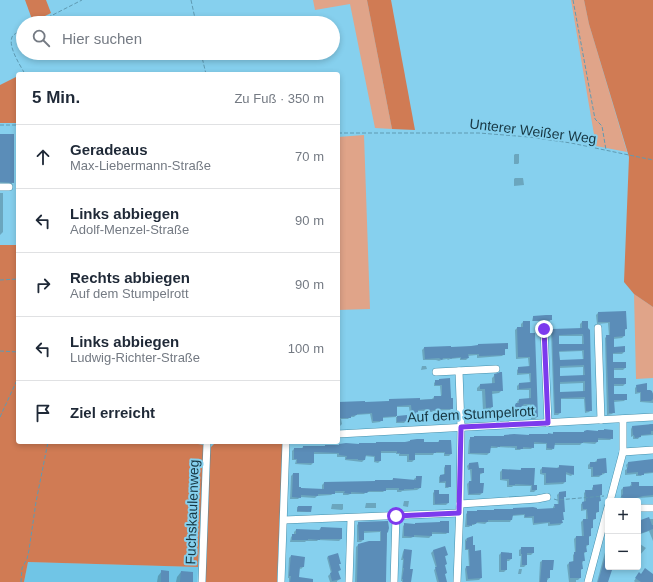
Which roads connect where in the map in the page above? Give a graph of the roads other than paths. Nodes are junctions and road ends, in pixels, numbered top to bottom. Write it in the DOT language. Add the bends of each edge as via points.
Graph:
graph roads {
  1 [pos="0,187"];
  2 [pos="9,187"];
  3 [pos="598,328"];
  4 [pos="544,329"];
  5 [pos="496,369"];
  6 [pos="459,371"];
  7 [pos="436,372"];
  8 [pos="653,417"];
  9 [pos="623,419"];
  10 [pos="601,420"];
  11 [pos="548,423"];
  12 [pos="461,427"];
  13 [pos="340,434"];
  14 [pos="207,444"];
  15 [pos="286,444"];
  16 [pos="653,450"];
  17 [pos="623,452"];
  18 [pos="547,497"];
  19 [pos="610,498"];
  20 [pos="460,504"];
  21 [pos="641,508"];
  22 [pos="653,508"];
  23 [pos="459,513"];
  24 [pos="396,516"];
  25 [pos="351,518"];
  26 [pos="284,520"];
  27 [pos="605,520"];
  28 [pos="202,582"];
  29 [pos="281,582"];
  30 [pos="349,582"];
  31 [pos="394,582"];
  32 [pos="457,582"];
  33 [pos="588,582"];
  1 -- 2 [label="street"];
  3 -- 10 [label="street"];
  4 -- 11 [label="street"];
  5 -- 6 [label="street"];
  6 -- 7 [label="street"];
  6 -- 12 [label="street"];
  8 -- 9 [label="street, Auf dem Stumpelrott"];
  9 -- 10 [label="street, Auf dem Stumpelrott"];
  9 -- 17 [label="street"];
  10 -- 11 [label="street, Auf dem Stumpelrott"];
  11 -- 12 [label="street, Auf dem Stumpelrott"];
  12 -- 13 [label="street, Auf dem Stumpelrott"];
  12 -- 20 [label="street"];
  14 -- 28 [label="street, Fuchskaulenweg"];
  15 -- 26 [label="street"];
  16 -- 17 [label="street"];
  17 -- 19 [label="street"];
  18 -- 20 [label="street"];
  20 -- 23 [label="street"];
  21 -- 22 [label="street"];
  23 -- 24 [label="street"];
  23 -- 32 [label="street"];
  24 -- 25 [label="street"];
  24 -- 31 [label="street"];
  25 -- 26 [label="street"];
  25 -- 30 [label="street"];
  26 -- 29 [label="street"];
  27 -- 33 [label="street"];
}
